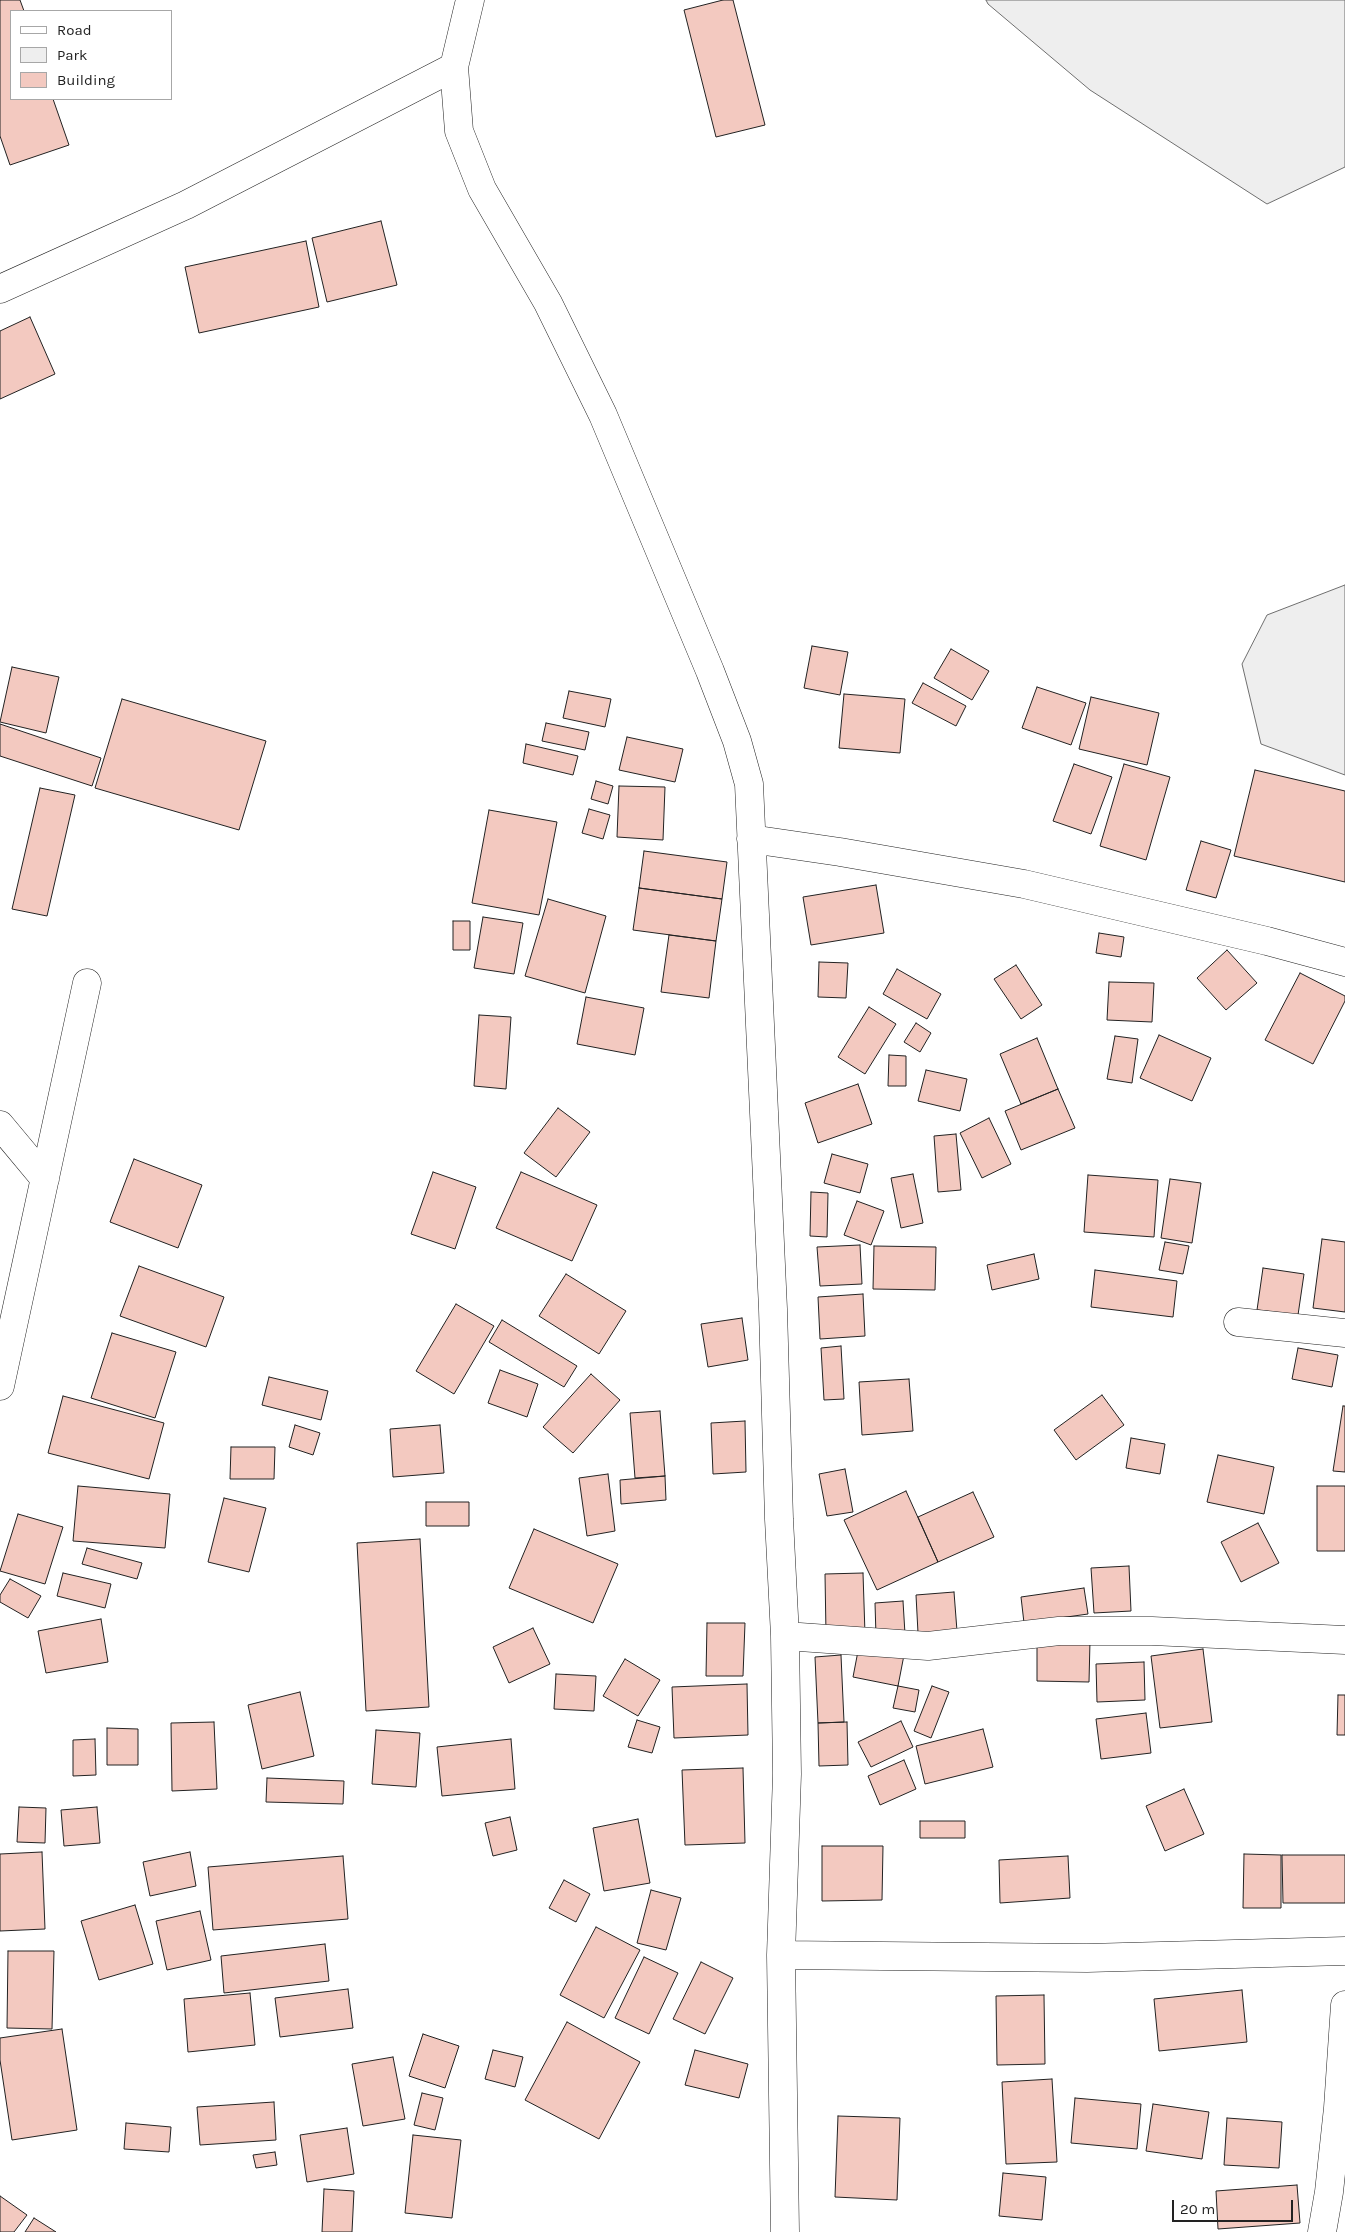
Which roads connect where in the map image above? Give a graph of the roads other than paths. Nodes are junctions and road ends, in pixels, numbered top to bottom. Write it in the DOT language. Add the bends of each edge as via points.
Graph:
graph roads {
  1 [pos="470,0"];
  2 [pos="454,67"];
  3 [pos="0,289"];
  4 [pos="751,839"];
  5 [pos="1345,962"];
  6 [pos="87,983"];
  7 [pos="0,1125"];
  8 [pos="44,1179"];
  9 [pos="1238,1322"];
  10 [pos="1345,1333"];
  11 [pos="0,1386"];
  12 [pos="784,1636"];
  13 [pos="1345,1640"];
  14 [pos="1345,1951"];
  15 [pos="781,1955"];
  16 [pos="1345,2005"];
  17 [pos="785,2232"];
  18 [pos="1322,2232"];
  1 -- 2 [label="street"];
  2 -- 3 [label="street" via="186,205"];
  2 -- 4 [label="street" via="459,131 482,189 548,303 603,415 737,741 749,784"];
  4 -- 5 [label="street" via="1024,884"];
  4 -- 12 [label="street" via="773,1299"];
  6 -- 8 [label="street"];
  7 -- 8 [label="street"];
  8 -- 11 [label="street"];
  9 -- 10 [label="street"];
  12 -- 13 [label="street" via="928,1646 1059,1631 1152,1631"];
  12 -- 15 [label="street" via="787,1774"];
  14 -- 15 [label="street" via="1087,1958"];
  15 -- 17 [label="street"];
  16 -- 18 [label="street" via="1338,2108"];
}
